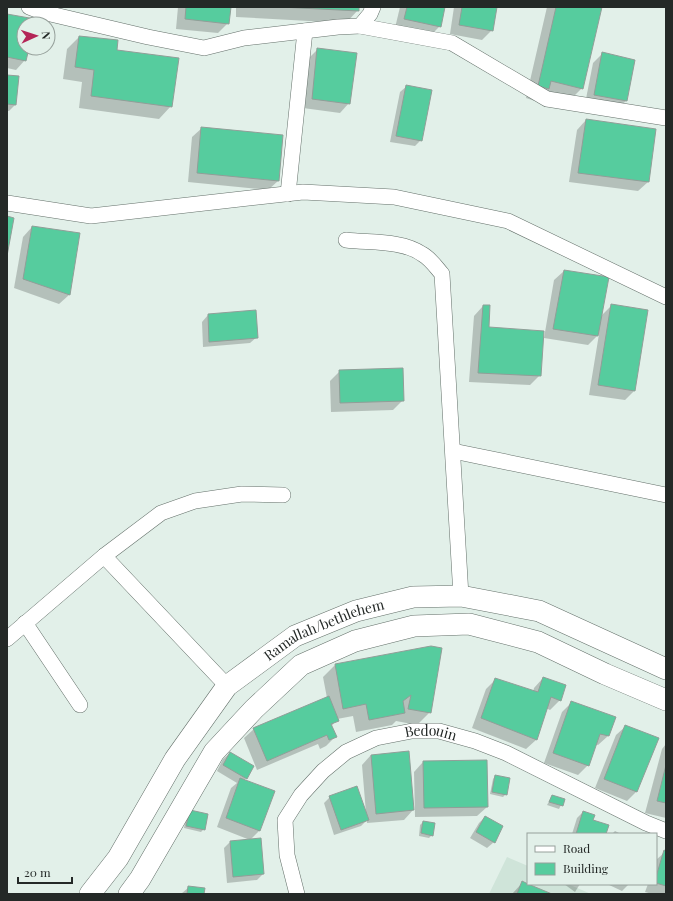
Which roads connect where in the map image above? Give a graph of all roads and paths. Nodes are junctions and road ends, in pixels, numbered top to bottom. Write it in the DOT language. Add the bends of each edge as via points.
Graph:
graph roads {
  1 [pos="29,7"];
  2 [pos="373,7"];
  3 [pos="360,26"];
  4 [pos="305,31"];
  5 [pos="666,118"];
  6 [pos="288,194"];
  7 [pos="7,203"];
  8 [pos="346,240"];
  9 [pos="666,297"];
  10 [pos="453,451"];
  11 [pos="283,495"];
  12 [pos="666,495"];
  13 [pos="104,556"];
  14 [pos="461,596"];
  15 [pos="25,623"];
  16 [pos="7,639"];
  17 [pos="666,669"];
  18 [pos="227,686"];
  19 [pos="666,700"];
  20 [pos="80,705"];
  21 [pos="666,830"];
  22 [pos="90,894"];
  23 [pos="129,894"];
  24 [pos="297,894"];
  1 -- 4 [label="street" via="148,37 204,48 244,38"];
  2 -- 3 [label="street"];
  3 -- 4 [label="street"];
  3 -- 5 [label="street" via="452,43 547,99"];
  4 -- 6 [label="street"];
  6 -- 7 [label="street" via="91,216"];
  6 -- 9 [label="street" via="302,192 394,197 508,220"];
  8 -- 10 [label="street" via="411,248 423,254 442,274"];
  10 -- 12 [label="street"];
  10 -- 14 [label="street"];
  11 -- 13 [label="street" via="242,494 195,501 161,513"];
  13 -- 15 [label="street"];
  13 -- 18 [label="street"];
  14 -- 17 [label="main road, Ramallah/bethlehem" via="539,611"];
  14 -- 18 [label="main road, Ramallah/bethlehem" via="413,597 356,611 295,636"];
  15 -- 16 [label="street"];
  15 -- 20 [label="street"];
  18 -- 22 [label="main road, Ramallah/bethlehem" via="175,759 118,858"];
  19 -- 23 [label="main road, Ramallah/bethlehem" via="538,642 469,624 414,626 355,641 301,665 254,709 214,752"];
  21 -- 24 [label="street, Bedouin" via="646,823 506,753 439,731 412,731 376,738 346,752 301,794 284,820 287,855"];
}
